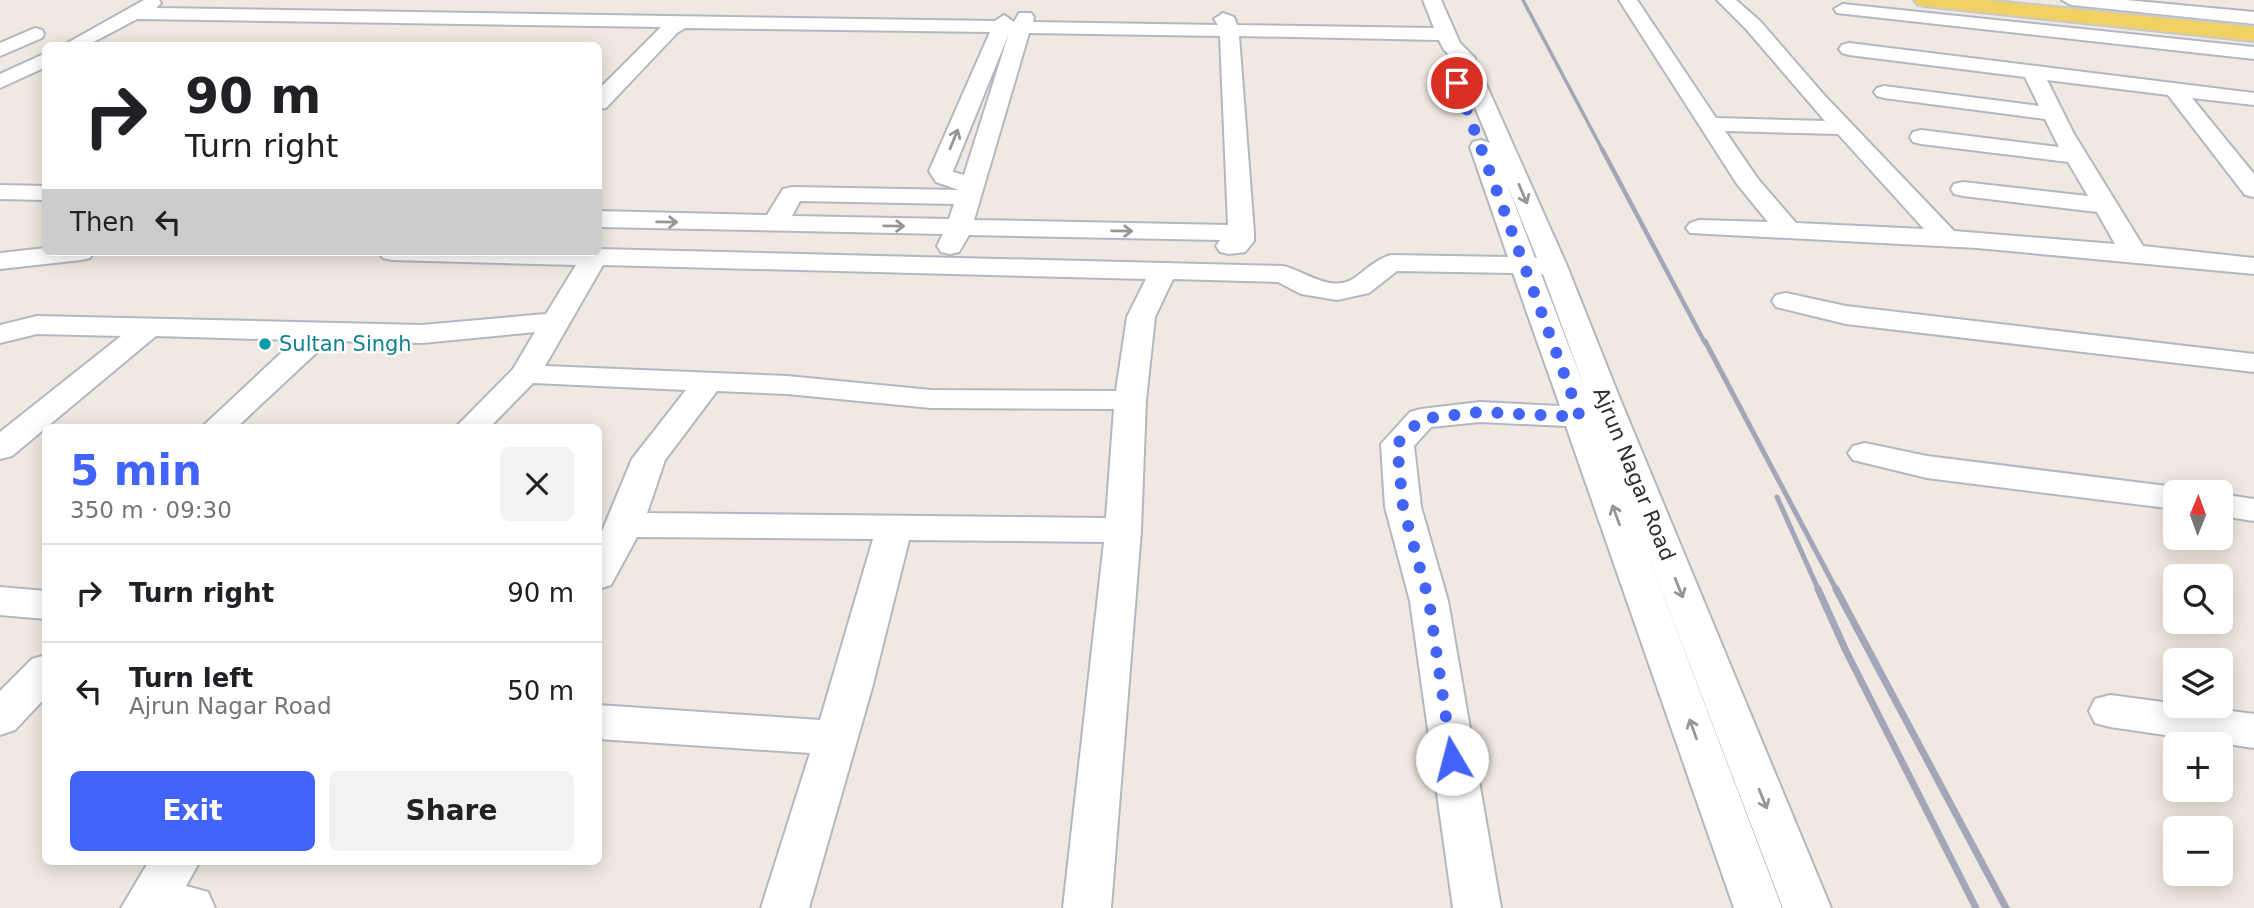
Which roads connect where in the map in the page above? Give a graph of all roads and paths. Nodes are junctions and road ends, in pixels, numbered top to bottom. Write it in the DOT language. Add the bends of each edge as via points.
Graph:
graph roads {
  1 [pos="157,0"];
  2 [pos="524,0"];
  3 [pos="1432,0"];
  4 [pos="1628,0"];
  5 [pos="1726,0"];
  6 [pos="1865,0"];
  7 [pos="1924,0"];
  8 [pos="1997,0"];
  9 [pos="2071,0"];
  10 [pos="1843,9"];
  11 [pos="755,12"];
  12 [pos="134,13"];
  13 [pos="496,19"];
  14 [pos="681,22"];
  15 [pos="730,23"];
  16 [pos="1011,27"];
  17 [pos="2250,29"];
  18 [pos="1227,30"];
  19 [pos="0,33"];
  20 [pos="1449,40"];
  21 [pos="79,42"];
  22 [pos="2203,42"];
  23 [pos="1849,49"];
  24 [pos="0,50"];
  25 [pos="2254,53"];
  26 [pos="42,61"];
  27 [pos="2033,72"];
  28 [pos="0,82"];
  29 [pos="978,82"];
  30 [pos="1005,83"];
  31 [pos="2175,90"];
  32 [pos="1884,92"];
  33 [pos="2247,98"];
  34 [pos="602,99"];
  35 [pos="2053,114"];
  36 [pos="1712,124"];
  37 [pos="1844,128"];
  38 [pos="1922,136"];
  39 [pos="2076,156"];
  40 [pos="1963,189"];
  41 [pos="969,190"];
  42 [pos="2254,190"];
  43 [pos="0,192"];
  44 [pos="42,193"];
  45 [pos="2106,206"];
  46 [pos="602,219"];
  47 [pos="775,224"];
  48 [pos="1699,228"];
  49 [pos="1787,229"];
  50 [pos="955,237"];
  51 [pos="1947,238"];
  52 [pos="2134,253"];
  53 [pos="45,256"];
  54 [pos="554,256"];
  55 [pos="594,257"];
  56 [pos="0,261"];
  57 [pos="1539,266"];
  58 [pos="2254,266"];
  59 [pos="1163,271"];
  60 [pos="1786,301"];
  61 [pos="555,322"];
  62 [pos="151,326"];
  63 [pos="322,331"];
  64 [pos="0,334"];
  65 [pos="2254,363"];
  66 [pos="526,374"];
  67 [pos="709,381"];
  68 [pos="1129,400"];
  69 [pos="1580,417"];
  70 [pos="221,424"];
  71 [pos="475,424"];
  72 [pos="0,449"];
  73 [pos="1865,453"];
  74 [pos="2163,496"];
  75 [pos="2233,507"];
  76 [pos="2254,510"];
  77 [pos="625,525"];
  78 [pos="894,530"];
  79 [pos="1123,530"];
  80 [pos="602,568"];
  81 [pos="0,601"];
  82 [pos="42,605"];
  83 [pos="42,674"];
  84 [pos="2110,710"];
  85 [pos="0,718"];
  86 [pos="602,722"];
  87 [pos="2254,731"];
  88 [pos="836,738"];
  89 [pos="175,865"];
  90 [pos="161,907"];
  91 [pos="785,908"];
  92 [pos="1087,908"];
  93 [pos="1477,908"];
  94 [pos="1758,908"];
  95 [pos="1807,908"];
  1 -- 12 [label="street"];
  2 -- 13 [label="street"];
  3 -- 20 [label="street, Ajrun Nagar Road"];
  4 -- 36 [label="street"];
  5 -- 37 [label="street"];
  6 -- 22 [label="street"];
  7 -- 17 [label="main road"];
  8 -- 17 [label="main road"];
  9 -- 17 [label="street"];
  10 -- 22 [label="street"];
  11 -- 15 [label="street" via="738,13"];
  12 -- 13 [label="street"];
  12 -- 21 [label="street"];
  13 -- 14 [label="street"];
  14 -- 15 [label="street"];
  14 -- 34 [label="street"];
  15 -- 16 [label="street"];
  16 -- 18 [label="street"];
  16 -- 29 [label="street"];
  16 -- 30 [label="street"];
  17 -- 22 [label="street"];
  18 -- 20 [label="street"];
  50 -- 18 [label="street, one-way" via="1235,240"];
  19 -- 24 [label="street" via="35,34"];
  20 -- 57 [label="street, Ajrun Nagar Road" via="1447,56"];
  22 -- 25 [label="street"];
  22 -- 33 [label="street"];
  23 -- 27 [label="street"];
  26 -- 28 [label="street"];
  27 -- 31 [label="street"];
  27 -- 35 [label="street"];
  29 -- 30 [label="street"];
  41 -- 29 [label="street, one-way" via="941,172"];
  30 -- 41 [label="street"];
  31 -- 33 [label="street"];
  31 -- 42 [label="street"];
  32 -- 35 [label="street"];
  35 -- 39 [label="street"];
  36 -- 37 [label="street"];
  36 -- 49 [label="street" via="1749,184"];
  37 -- 51 [label="street"];
  38 -- 39 [label="street"];
  39 -- 45 [label="street"];
  40 -- 45 [label="street"];
  41 -- 47 [label="street" via="792,194"];
  41 -- 50 [label="street"];
  43 -- 44 [label="street"];
  45 -- 52 [label="street"];
  46 -- 47 [label="street, one-way" via="719,232"];
  47 -- 50 [label="street, one-way"];
  48 -- 49 [label="street"];
  49 -- 51 [label="street"];
  51 -- 52 [label="street"];
  52 -- 58 [label="street"];
  53 -- 56 [label="street"];
  54 -- 55 [label="street"];
  55 -- 59 [label="street"];
  55 -- 61 [label="street"];
  57 -- 59 [label="street" via="1391,263 1359,287 1337,292 1311,288 1283,274"];
  57 -- 69 [label="street, Ajrun Nagar Road"];
  57 -- 95 [label="street, Ajrun Nagar Road, one-way" via="1604,399"];
  59 -- 68 [label="street" via="1141,317"];
  60 -- 65 [label="street" via="1846,314"];
  61 -- 63 [label="street" via="422,334"];
  61 -- 66 [label="street"];
  62 -- 63 [label="street"];
  62 -- 64 [label="street" via="37,325"];
  62 -- 72 [label="street"];
  63 -- 70 [label="street"];
  66 -- 67 [label="street"];
  66 -- 71 [label="street"];
  67 -- 68 [label="street" via="931,399"];
  67 -- 77 [label="street" via="649,459"];
  68 -- 79 [label="street"];
  69 -- 93 [label="street" via="1480,412 1421,419 1397,444 1403,507 1429,601"];
  94 -- 69 [label="street, Ajrun Nagar Road, one-way"];
  73 -- 74 [label="street" via="1927,467"];
  75 -- 76 [label="street"];
  77 -- 78 [label="street"];
  77 -- 80 [label="street"];
  78 -- 79 [label="street"];
  78 -- 88 [label="street"];
  79 -- 92 [label="street"];
  81 -- 82 [label="street"];
  83 -- 85 [label="street"];
  84 -- 87 [label="street"];
  86 -- 88 [label="street"];
  88 -- 91 [label="street"];
  89 -- 90 [label="street"];
}
